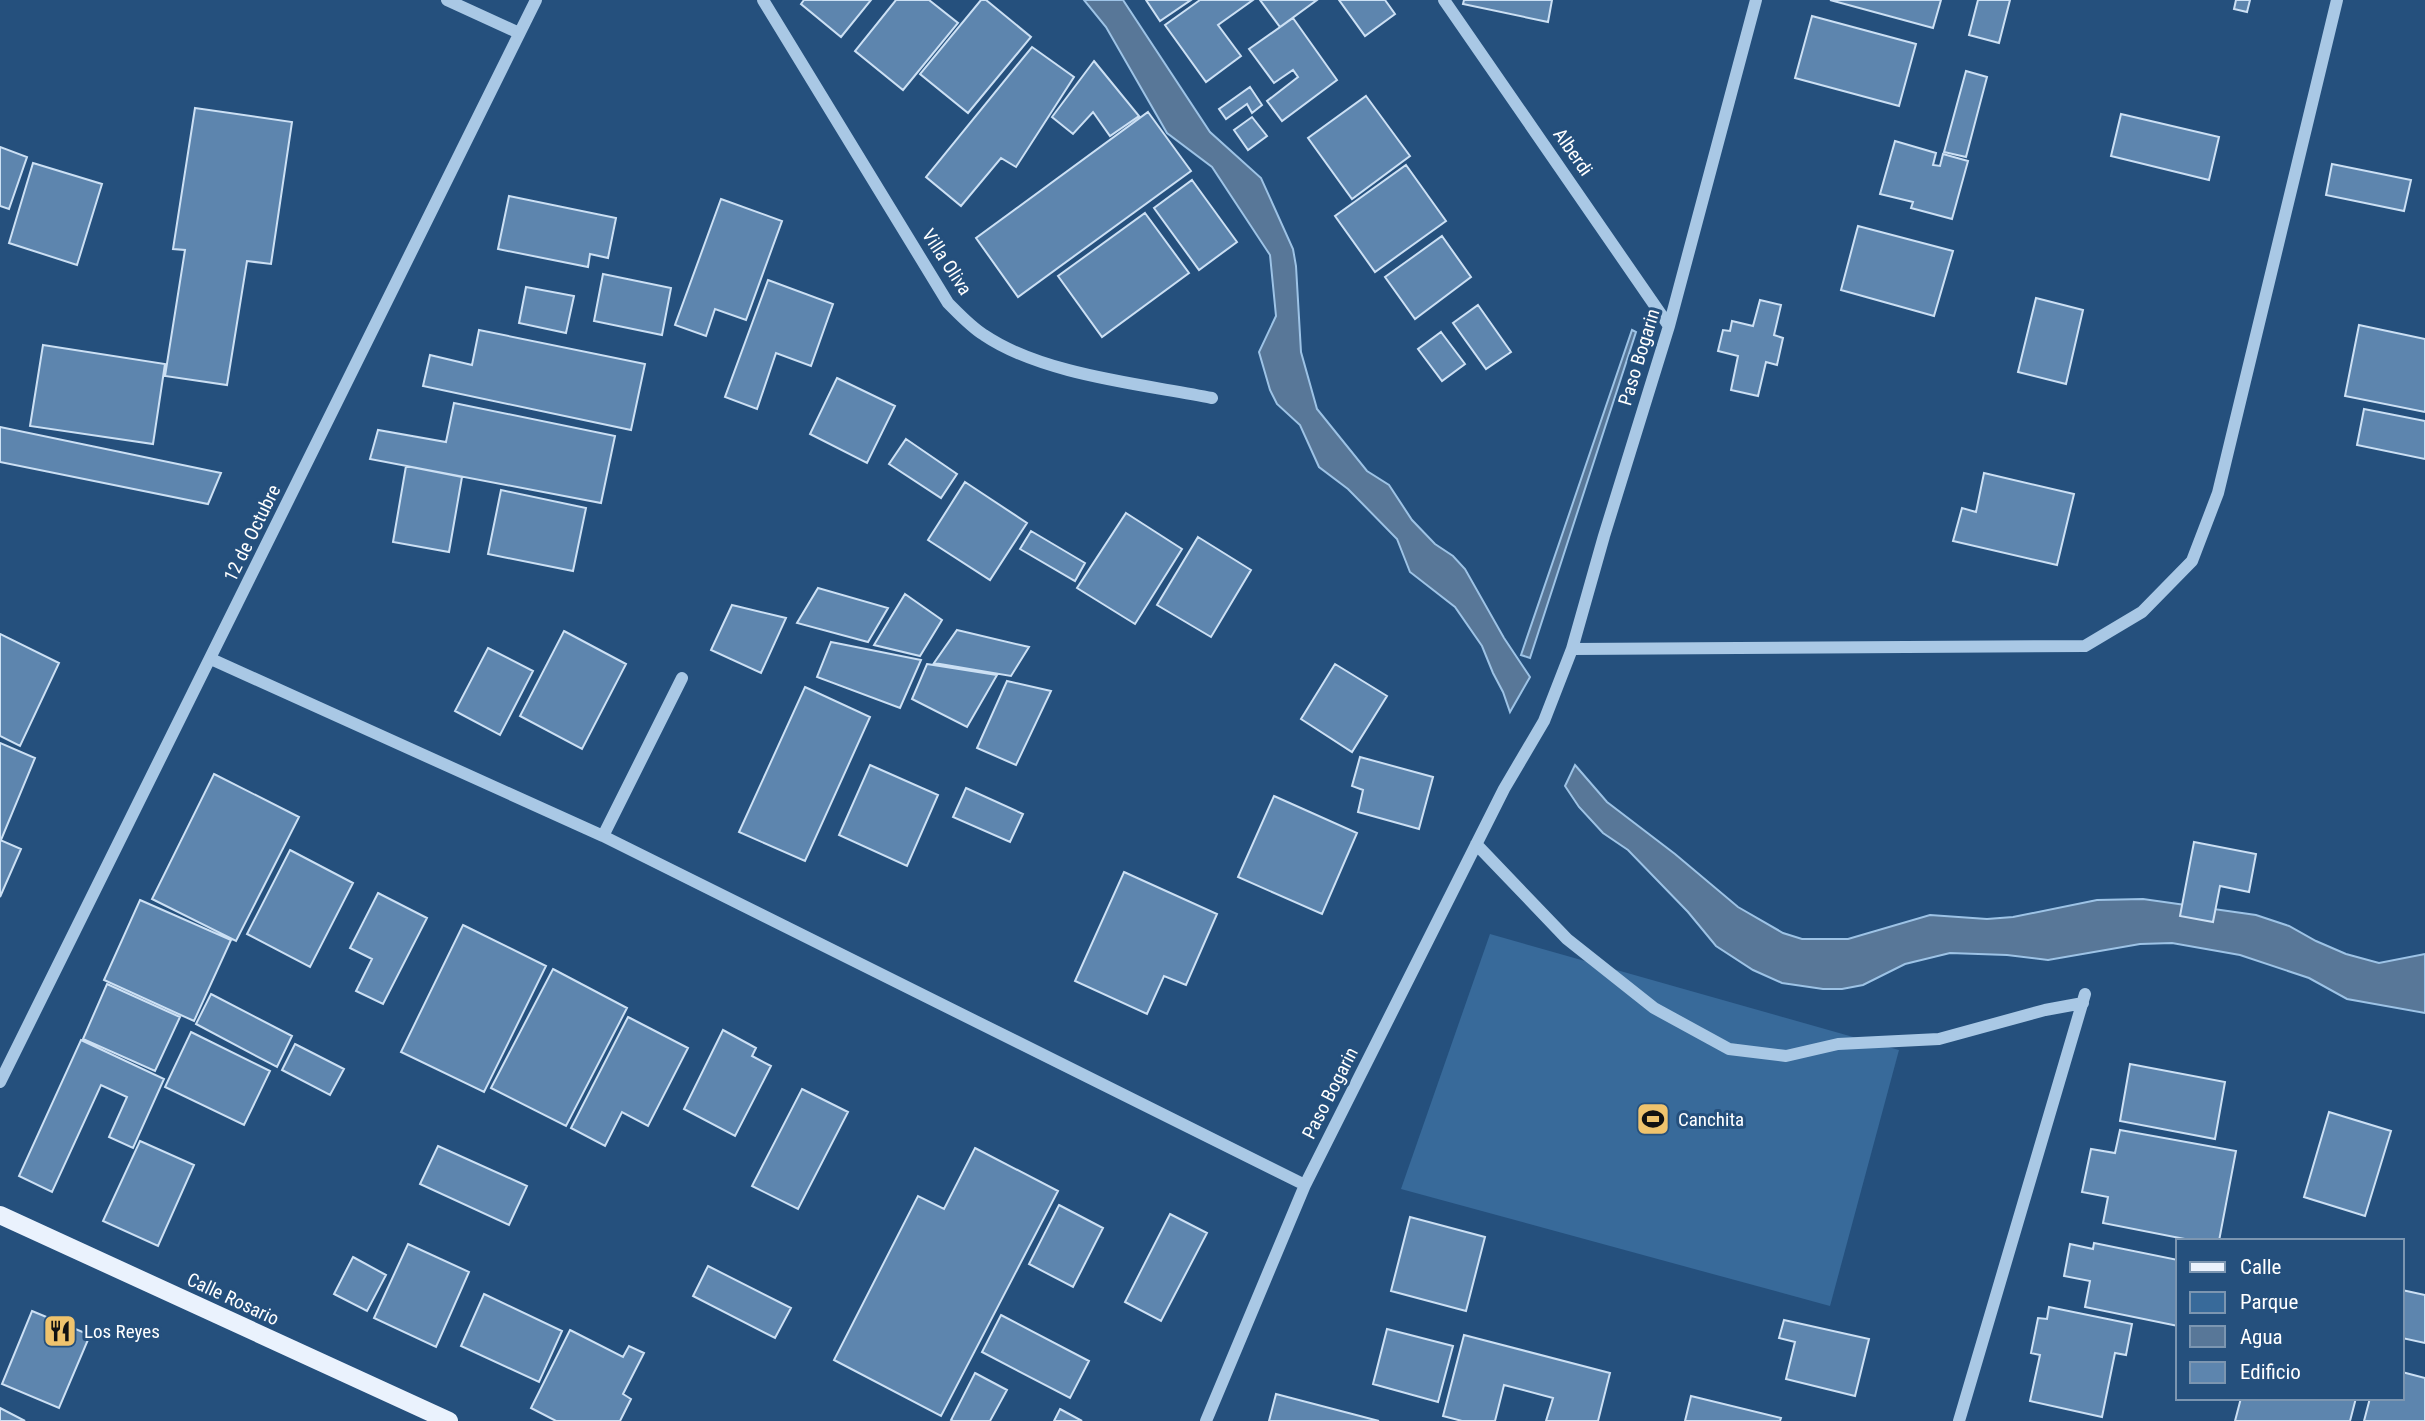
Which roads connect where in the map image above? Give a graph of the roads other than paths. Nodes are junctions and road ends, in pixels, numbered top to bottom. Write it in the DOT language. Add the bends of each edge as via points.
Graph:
graph roads {
  1 [pos="447,0"];
  2 [pos="536,0"];
  3 [pos="763,0"];
  4 [pos="1444,0"];
  5 [pos="1756,0"];
  6 [pos="2337,0"];
  7 [pos="519,33"];
  8 [pos="1670,326"];
  9 [pos="1212,398"];
  10 [pos="1572,649"];
  11 [pos="211,659"];
  12 [pos="682,678"];
  13 [pos="603,836"];
  14 [pos="1476,844"];
  15 [pos="0,1082"];
  16 [pos="1305,1185"];
  17 [pos="0,1215"];
  18 [pos="449,1421"];
  19 [pos="1206,1421"];
  20 [pos="1959,1421"];
  1 -- 7 [label="street"];
  2 -- 7 [label="street, 12 de Octubre"];
  3 -- 9 [label="street, Villa Oliva" via="947,303 982,335 1062,369"];
  4 -- 8 [label="street, Alberdi"];
  5 -- 8 [label="street, Paso Bogarin"];
  6 -- 10 [label="street" via="2218,493 2192,561 2142,612 2085,646"];
  7 -- 11 [label="street, 12 de Octubre"];
  8 -- 10 [label="street, Paso Bogarin"];
  10 -- 14 [label="street, Paso Bogarin" via="1544,721"];
  11 -- 13 [label="street"];
  11 -- 15 [label="street, 12 de Octubre"];
  12 -- 13 [label="street"];
  13 -- 16 [label="street"];
  14 -- 16 [label="street, Paso Bogarin"];
  14 -- 20 [label="street" via="1567,939 1654,1007 1729,1049 1786,1056 1838,1044 1940,1038 2084,999"];
  16 -- 19 [label="street, Paso Bogarin"];
  17 -- 18 [label="main road, Calle Rosario"];
}
